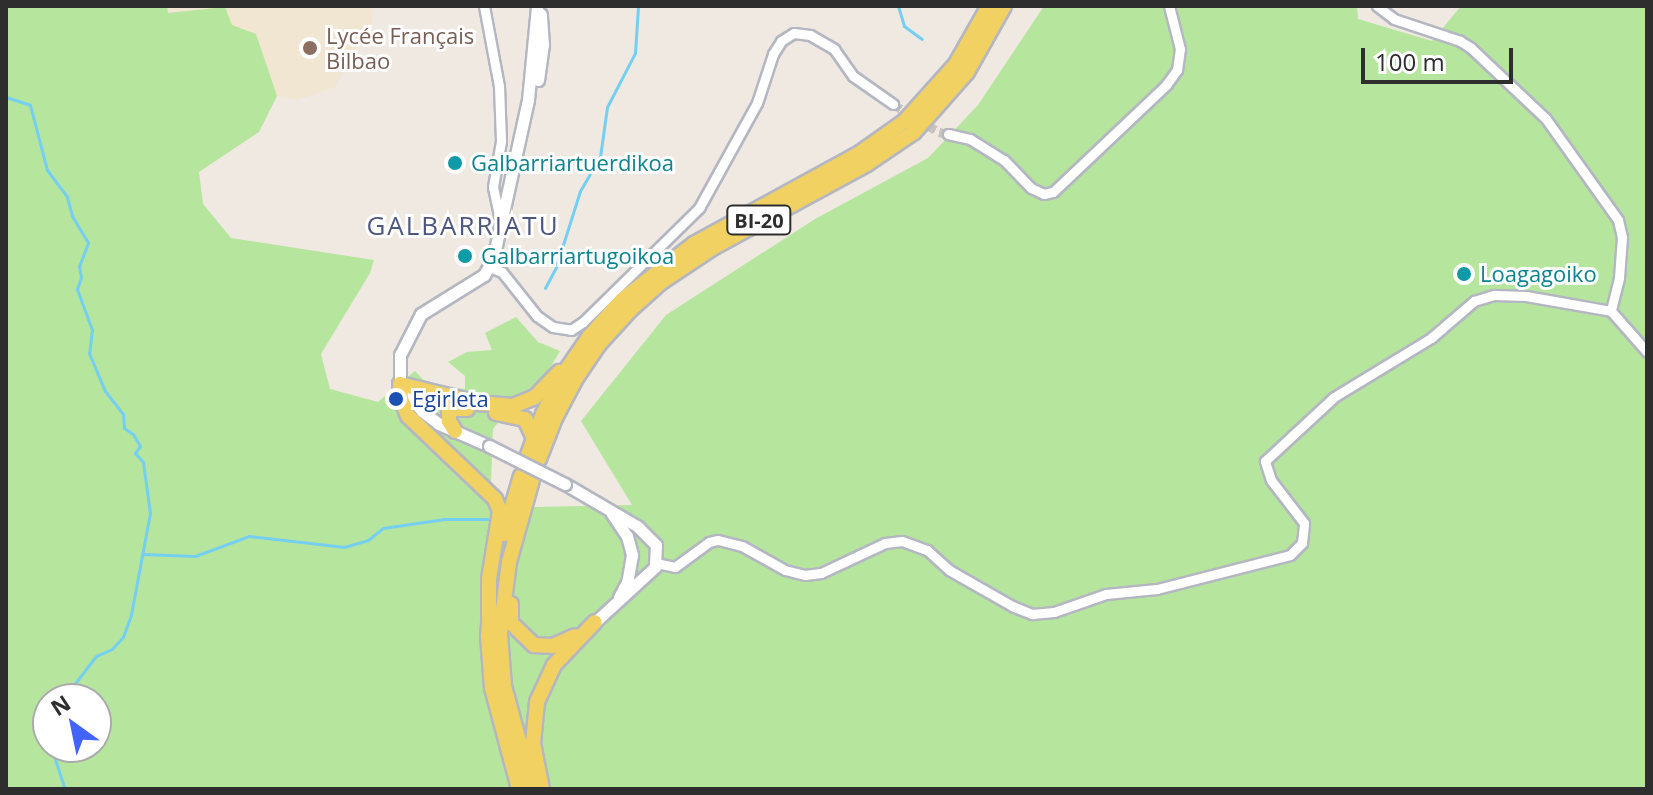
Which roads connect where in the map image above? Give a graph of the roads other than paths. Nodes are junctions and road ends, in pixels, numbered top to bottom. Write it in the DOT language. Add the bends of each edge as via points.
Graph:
graph roads {
  1 [pos="484,6"];
  2 [pos="538,6"];
  3 [pos="989,6"];
  4 [pos="1004,6"];
  5 [pos="1169,6"];
  6 [pos="1377,6"];
  7 [pos="893,104"];
  8 [pos="948,134"];
  9 [pos="501,228"];
  10 [pos="490,267"];
  11 [pos="1611,311"];
  12 [pos="581,348"];
  13 [pos="1647,352"];
  14 [pos="400,384"];
  15 [pos="455,431"];
  16 [pos="534,438"];
  17 [pos="606,508"];
  18 [pos="509,562"];
  19 [pos="656,563"];
  20 [pos="612,607"];
  21 [pos="489,615"];
  22 [pos="595,622"];
  23 [pos="519,789"];
  24 [pos="532,789"];
  25 [pos="542,789"];
  1 -- 9 [label="street" via="499,86 501,141 493,187"];
  2 -- 9 [label="street" via="528,100"];
  3 -- 12 [label="main road, BI-20" via="956,64 905,121 860,153 680,254 622,300"];
  4 -- 16 [label="main road, BI-20" via="967,72 914,132 660,283 599,344 533,457"];
  5 -- 8 [label="street" via="1180,49 1177,70 1053,192 1031,188 1004,160 970,139"];
  6 -- 11 [label="street" via="1394,19 1471,48 1546,119 1618,220 1621,252"];
  7 -- 10 [label="street" via="853,76 834,49 810,35 794,33 773,54 757,103 699,208 583,322 571,330 553,327 537,316 502,272"];
  9 -- 10 [label="street"];
  10 -- 14 [label="street" via="421,314 400,355"];
  11 -- 13 [label="street"];
  11 -- 19 [label="street" via="1494,295 1474,301 1431,338 1344,390 1265,461 1271,480 1304,523 1302,543 1290,555 1032,614 949,570 927,550 902,541 805,575 718,540 675,567"];
  12 -- 14 [label="main road" via="535,397 513,406"];
  12 -- 16 [label="main road, BI-20"];
  14 -- 15 [label="street" via="422,411"];
  14 -- 21 [label="main road" via="408,416 495,499 500,511"];
  15 -- 16 [label="main road" via="447,414 453,407 518,416 529,424"];
  15 -- 17 [label="street, bridge"];
  17 -- 19 [label="street" via="652,538"];
  17 -- 20 [label="street" via="623,527 632,555 627,582"];
  18 -- 21 [label="main road" via="527,478 497,565"];
  18 -- 22 [label="main road" via="511,623 528,642 553,646"];
  18 -- 24 [label="main road" via="500,634 504,686"];
  19 -- 20 [label="street"];
  20 -- 22 [label="street"];
  21 -- 23 [label="main road" via="492,688"];
  22 -- 25 [label="main road" via="554,665 537,702 533,743"];
}
